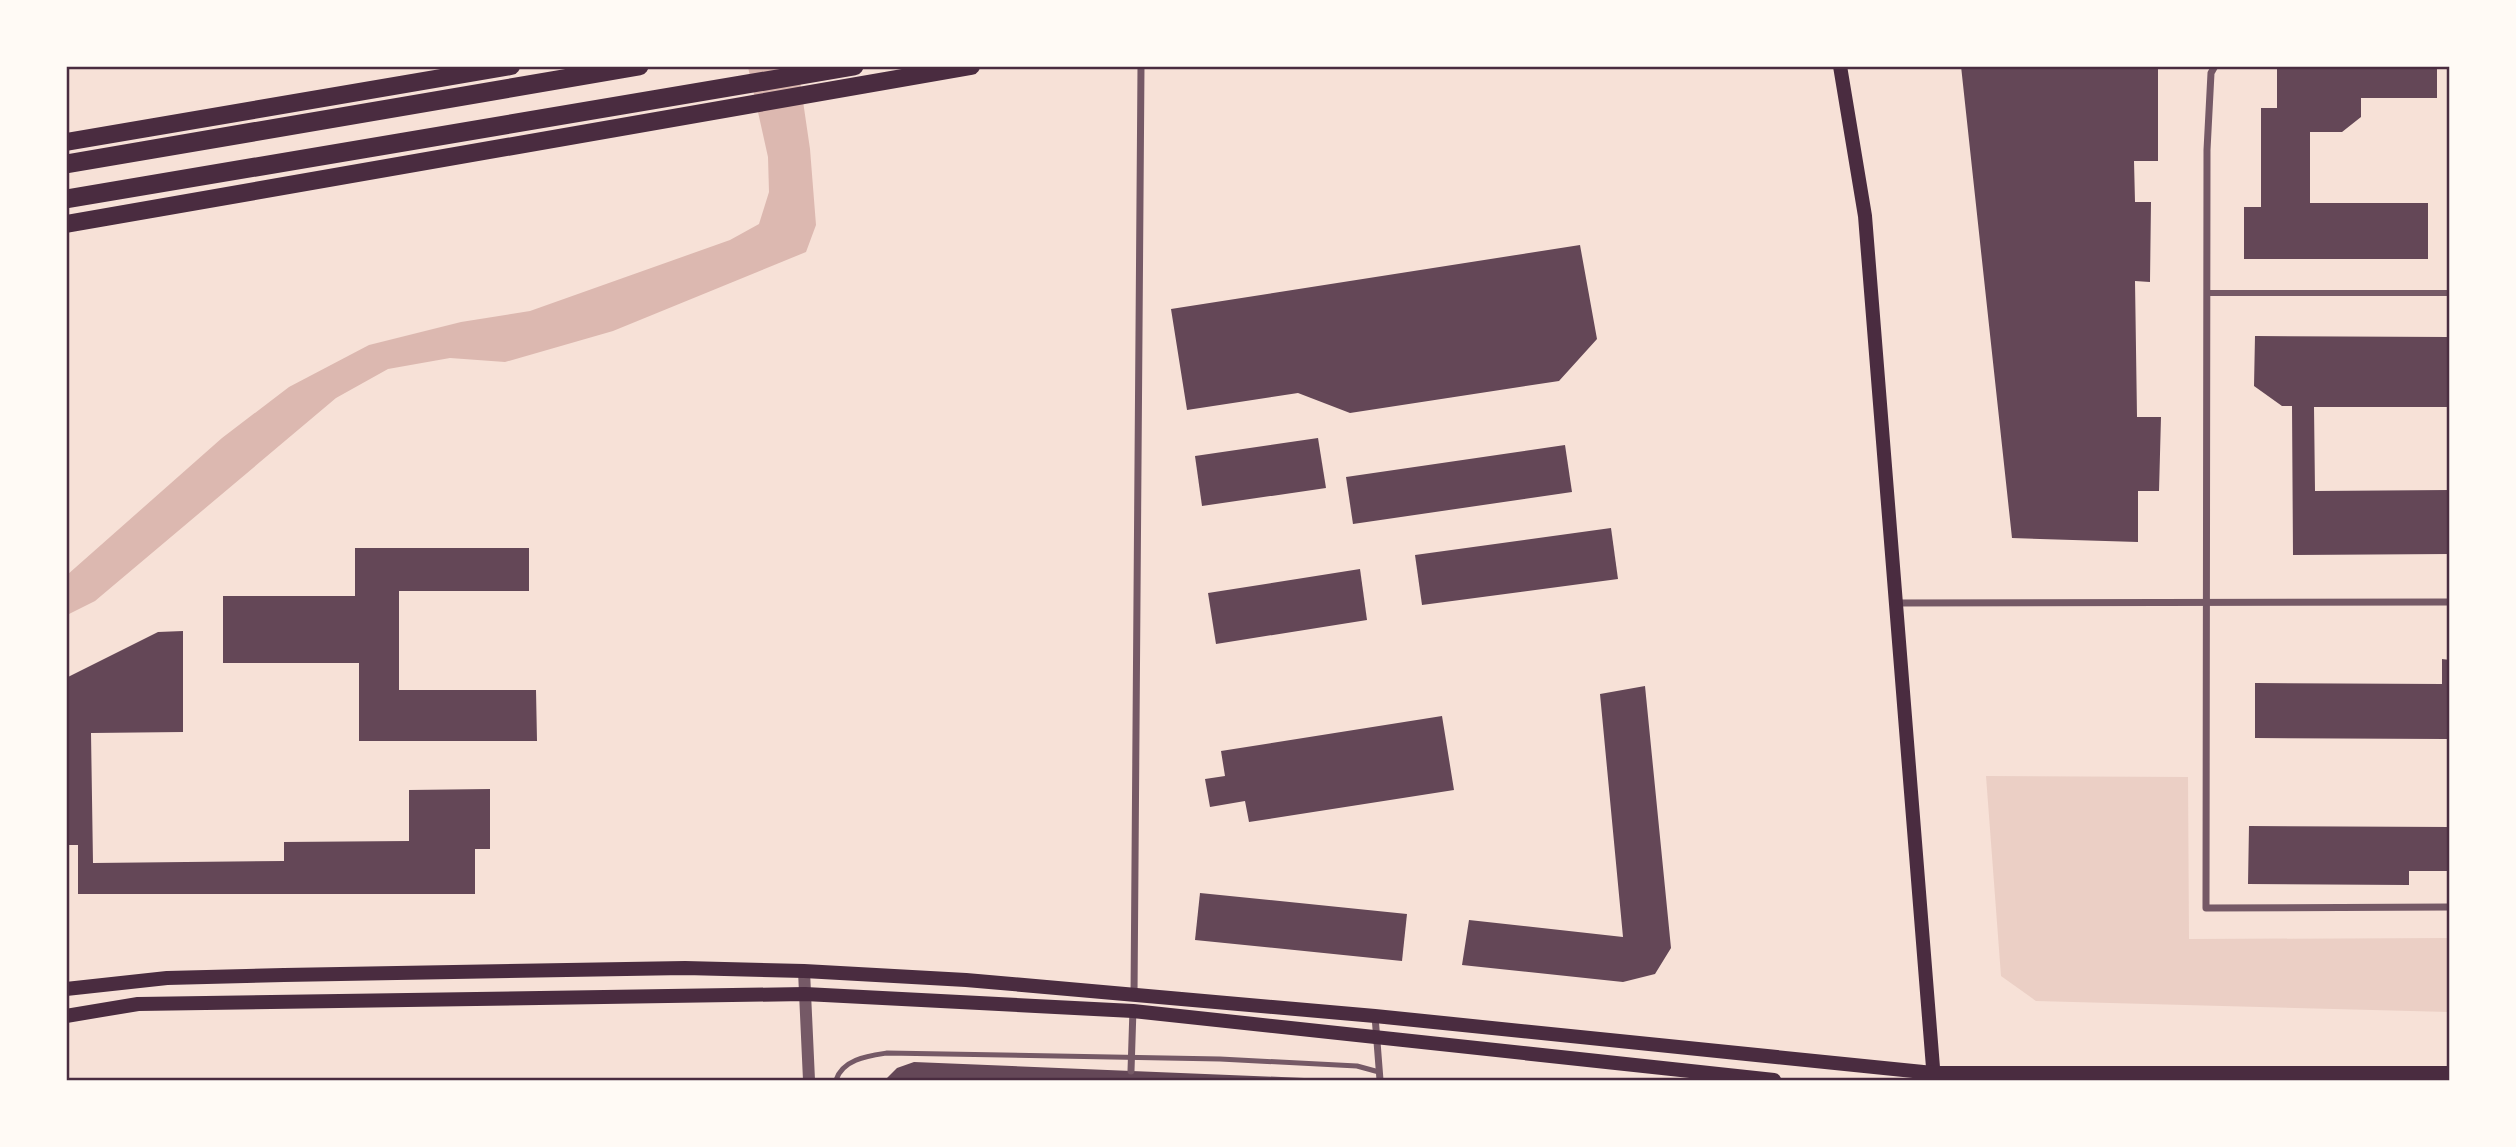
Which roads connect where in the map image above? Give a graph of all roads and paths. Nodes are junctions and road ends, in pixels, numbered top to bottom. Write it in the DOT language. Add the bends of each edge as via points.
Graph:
graph roads {
  1 [pos="510,66"];
  2 [pos="639,66"];
  3 [pos="854,66"];
  4 [pos="971,66"];
  5 [pos="1141,66"];
  6 [pos="1840,66"];
  7 [pos="2215,66"];
  8 [pos="66,142"];
  9 [pos="66,164"];
  10 [pos="66,199"];
  11 [pos="66,224"];
  12 [pos="2207,293"];
  13 [pos="2449,293"];
  14 [pos="2206,602"];
  15 [pos="2449,602"];
  16 [pos="1894,603"];
  17 [pos="2449,907"];
  18 [pos="804,971"];
  19 [pos="66,989"];
  20 [pos="805,994"];
  21 [pos="1134,996"];
  22 [pos="1133,1011"];
  23 [pos="66,1016"];
  24 [pos="1375,1016"];
  25 [pos="1377,1037"];
  26 [pos="1132,1058"];
  27 [pos="1131,1071"];
  28 [pos="2449,1073"];
  29 [pos="1380,1076"];
  30 [pos="1934,1077"];
  31 [pos="808,1080"];
  32 [pos="836,1080"];
  33 [pos="1774,1080"];
  1 -- 8 [label="main road"];
  2 -- 9 [label="highway"];
  3 -- 10 [label="highway"];
  4 -- 11 [label="main road"];
  5 -- 21 [label="street"];
  6 -- 16 [label="main road" via="1865,216"];
  7 -- 12 [label="street" via="2207,150"];
  12 -- 13 [label="street"];
  12 -- 14 [label="street"];
  14 -- 15 [label="street"];
  14 -- 16 [label="street"];
  14 -- 17 [label="street" via="2206,908"];
  16 -- 30 [label="main road"];
  18 -- 19 [label="main road" via="685,968 167,978"];
  18 -- 20 [label="street"];
  18 -- 21 [label="main road"];
  20 -- 22 [label="main road"];
  20 -- 23 [label="main road" via="138,1004"];
  20 -- 31 [label="street"];
  21 -- 22 [label="street"];
  21 -- 24 [label="main road"];
  22 -- 25 [label="main road"];
  22 -- 26 [label="street"];
  24 -- 25 [label="street"];
  24 -- 30 [label="main road"];
  25 -- 29 [label="street"];
  25 -- 33 [label="main road"];
  26 -- 27 [label="street"];
  26 -- 29 [label="lane" via="1357,1066"];
  26 -- 32 [label="lane" via="887,1053 857,1058"];
  28 -- 30 [label="main road"];
}
